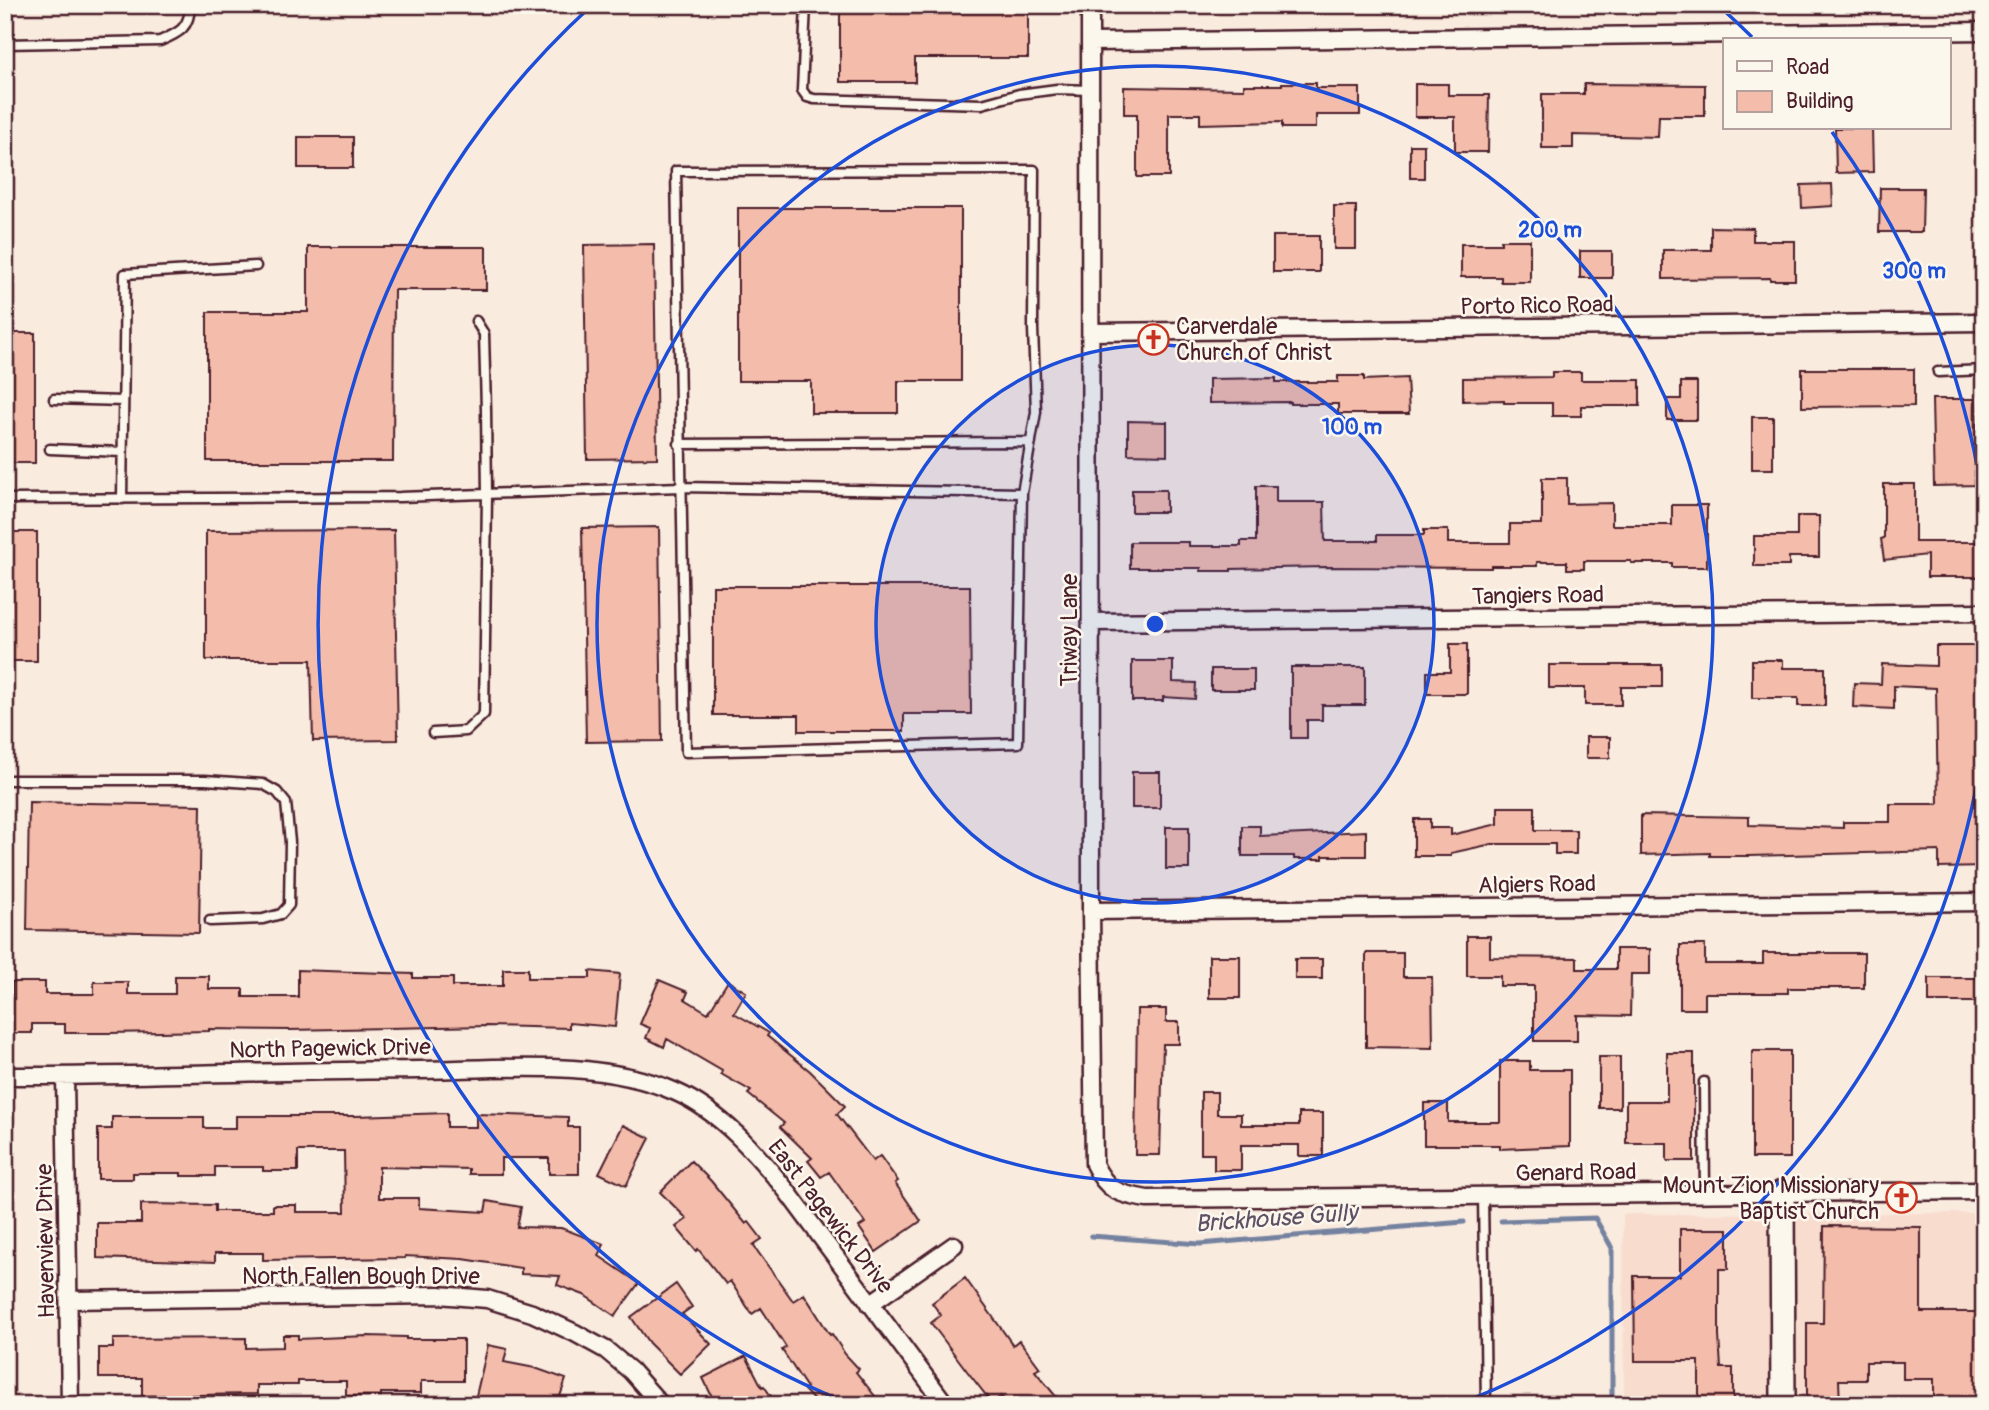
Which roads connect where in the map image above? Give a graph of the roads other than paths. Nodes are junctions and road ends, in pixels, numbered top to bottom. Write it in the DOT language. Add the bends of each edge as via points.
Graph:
graph roads {
  1 [pos="190,5"];
  2 [pos="806,5"];
  3 [pos="1090,5"];
  4 [pos="1984,31"];
  5 [pos="1091,42"];
  6 [pos="5,44"];
  7 [pos="1091,89"];
  8 [pos="256,266"];
  9 [pos="476,321"];
  10 [pos="1984,322"];
  11 [pos="1091,332"];
  12 [pos="1984,370"];
  13 [pos="1938,372"];
  14 [pos="54,398"];
  15 [pos="123,401"];
  16 [pos="1031,442"];
  17 [pos="679,444"];
  18 [pos="50,449"];
  19 [pos="122,452"];
  20 [pos="680,487"];
  21 [pos="1022,493"];
  22 [pos="487,495"];
  23 [pos="5,499"];
  24 [pos="122,499"];
  25 [pos="1984,612"];
  26 [pos="1093,622"];
  27 [pos="433,733"];
  28 [pos="5,780"];
  29 [pos="1984,902"];
  30 [pos="1091,911"];
  31 [pos="210,921"];
  32 [pos="5,1076"];
  33 [pos="65,1076"];
  34 [pos="1704,1082"];
  35 [pos="653,1085"];
  36 [pos="1984,1191"];
  37 [pos="1782,1192"];
  38 [pos="1704,1194"];
  39 [pos="1483,1196"];
  40 [pos="1168,1199"];
  41 [pos="954,1245"];
  42 [pos="69,1300"];
  43 [pos="870,1304"];
  44 [pos="70,1405"];
  45 [pos="661,1405"];
  46 [pos="946,1405"];
  47 [pos="1486,1405"];
  48 [pos="1783,1405"];
  1 -- 6 [label="lane" via="190,18 180,33 160,41"];
  2 -- 7 [label="lane" via="802,90 807,97 982,104 1019,94"];
  3 -- 5 [label="street, Triway Lane"];
  4 -- 5 [label="street"];
  5 -- 7 [label="street, Triway Lane"];
  7 -- 11 [label="street, Triway Lane"];
  8 -- 15 [label="lane" via="125,274"];
  9 -- 22 [label="lane" via="484,334"];
  10 -- 11 [label="street, Porto Rico Road"];
  11 -- 26 [label="street, Triway Lane"];
  12 -- 13 [label="lane"];
  14 -- 15 [label="lane"];
  15 -- 19 [label="lane"];
  16 -- 17 [label="lane"];
  16 -- 17 [label="lane" via="1036,412 1034,170 689,171 676,172"];
  16 -- 21 [label="lane"];
  17 -- 20 [label="lane"];
  18 -- 19 [label="lane"];
  19 -- 24 [label="lane"];
  20 -- 21 [label="lane"];
  20 -- 21 [label="lane" via="686,752 1018,743"];
  20 -- 22 [label="lane"];
  22 -- 24 [label="lane"];
  22 -- 27 [label="lane" via="484,714 466,731"];
  23 -- 24 [label="lane"];
  25 -- 26 [label="street, Tangiers Road"];
  26 -- 30 [label="street, Triway Lane"];
  28 -- 31 [label="lane" via="205,780 263,784 277,792 286,803 289,905 281,914 263,919"];
  29 -- 30 [label="street, Algiers Road"];
  30 -- 40 [label="street, Triway Lane" via="1094,1164 1103,1182 1122,1195"];
  32 -- 33 [label="street, North Pagewick Drive"];
  33 -- 35 [label="street, North Pagewick Drive" via="569,1069"];
  33 -- 42 [label="street, Havenview Drive"];
  34 -- 38 [label="lane"];
  35 -- 43 [label="street, East Pagewick Drive" via="677,1093 720,1120 760,1158"];
  36 -- 37 [label="street, Genard Road"];
  37 -- 38 [label="street, Genard Road"];
  37 -- 48 [label="street"];
  38 -- 39 [label="street, Genard Road"];
  39 -- 40 [label="street, Genard Road"];
  39 -- 47 [label="lane"];
  41 -- 43 [label="street"];
  42 -- 44 [label="street, Havenview Drive"];
  42 -- 45 [label="street, North Fallen Bough Drive" via="439,1295 487,1299 532,1313 606,1350"];
  43 -- 46 [label="street, East Pagewick Drive"];
}
